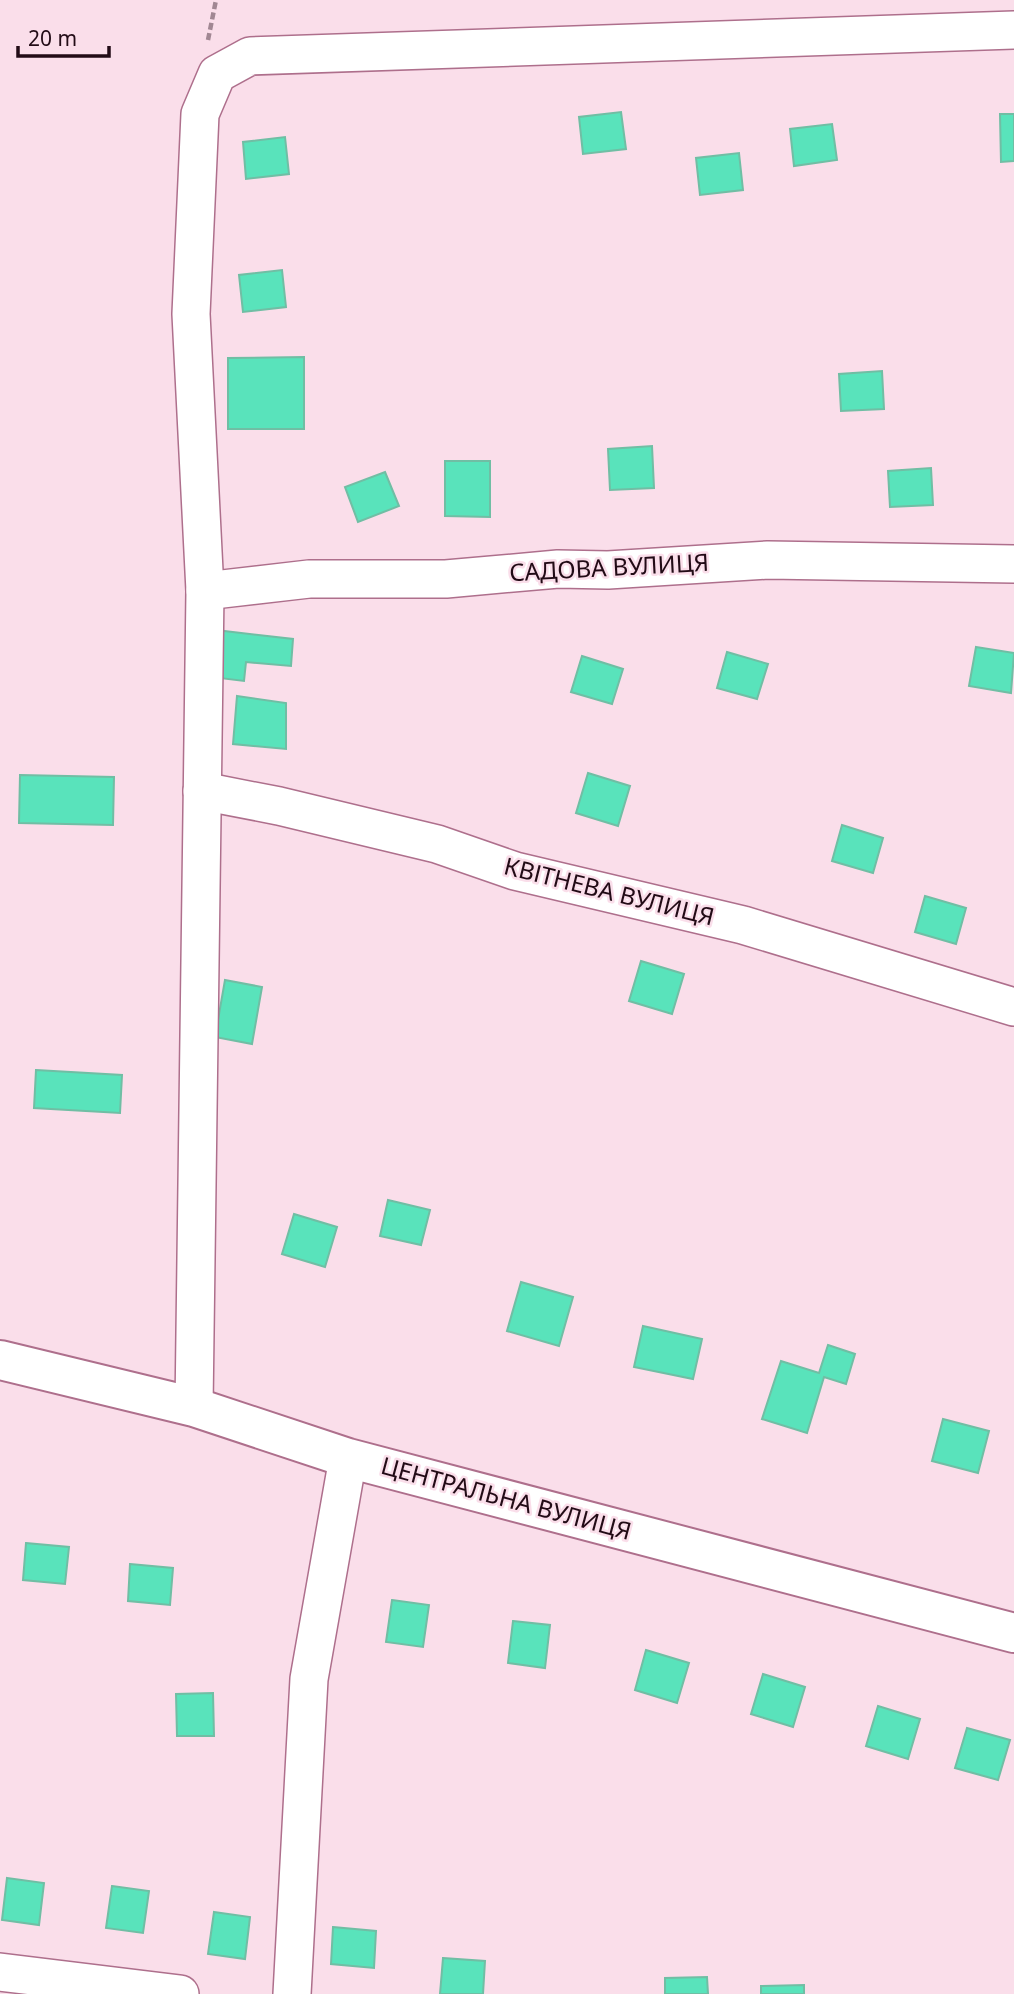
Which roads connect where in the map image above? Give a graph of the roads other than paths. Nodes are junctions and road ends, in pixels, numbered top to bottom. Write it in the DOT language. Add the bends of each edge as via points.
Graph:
graph roads {
  1 [pos="1014,30"];
  2 [pos="1014,564"];
  3 [pos="205,592"];
  4 [pos="202,791"];
  5 [pos="1014,1007"];
  6 [pos="0,1360"];
  7 [pos="194,1407"];
  8 [pos="348,1458"];
  9 [pos="1014,1633"];
  10 [pos="0,1972"];
  11 [pos="180,1994"];
  12 [pos="292,1994"];
  1 -- 3 [label="street" via="250,56 217,74 200,114 191,314"];
  2 -- 3 [label="street, САДОВА ВУЛИЦЯ" via="768,560 446,579 309,579"];
  3 -- 4 [label="street"];
  4 -- 5 [label="street, КВІТНЕВА ВУЛИЦЯ" via="437,844 515,871 743,925"];
  4 -- 7 [label="street"];
  6 -- 7 [label="street, ЦЕНТРАЛЬНА ВУЛИЦЯ"];
  7 -- 8 [label="street, ЦЕНТРАЛЬНА ВУЛИЦЯ"];
  8 -- 9 [label="street, ЦЕНТРАЛЬНА ВУЛИЦЯ"];
  8 -- 12 [label="street" via="309,1679"];
  10 -- 11 [label="street"];
}
